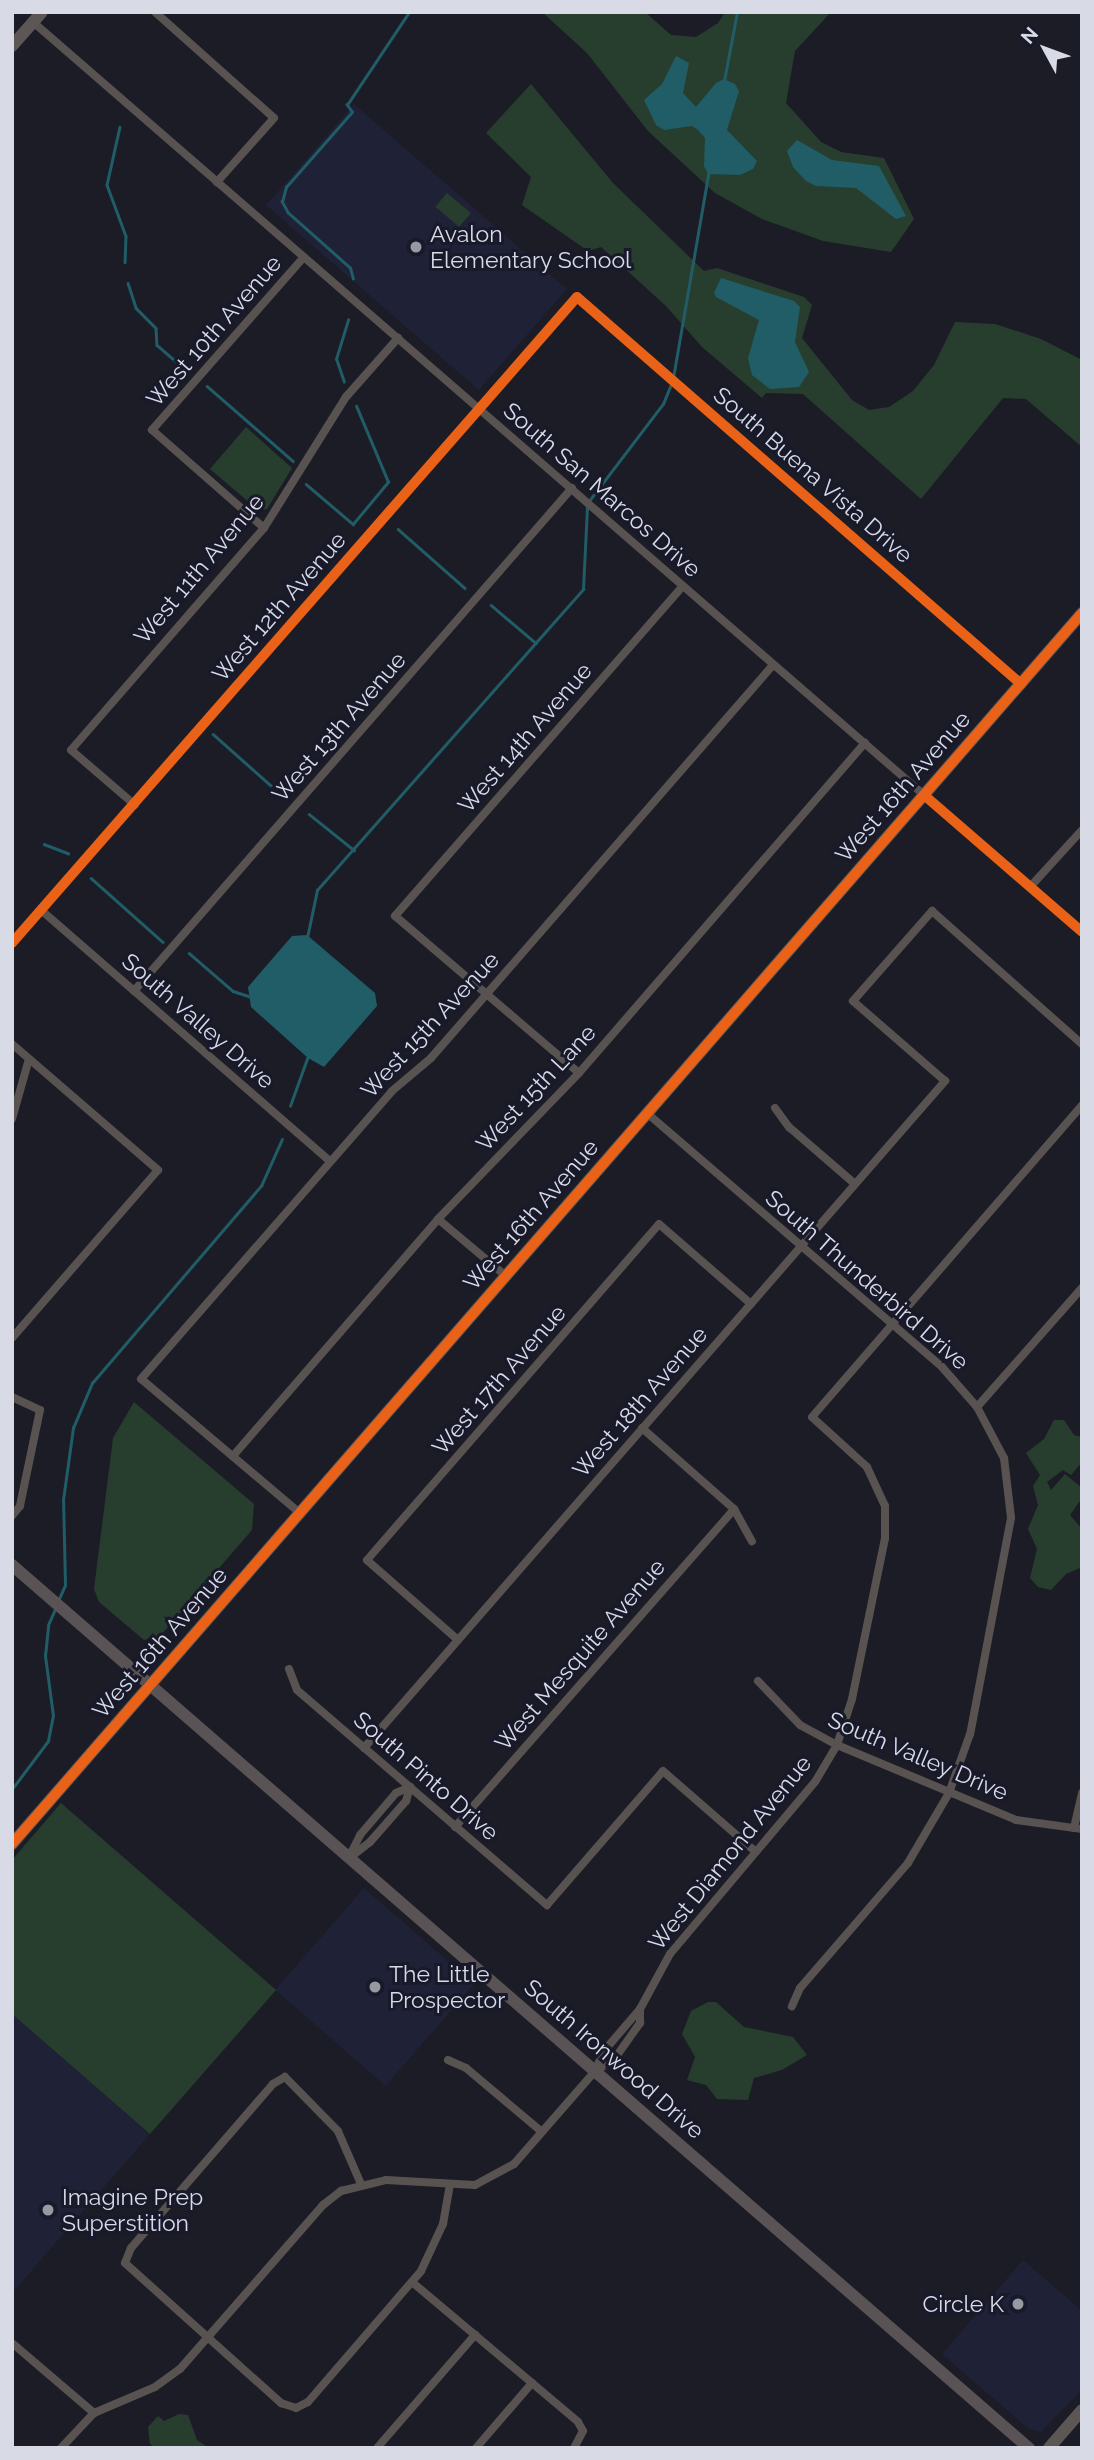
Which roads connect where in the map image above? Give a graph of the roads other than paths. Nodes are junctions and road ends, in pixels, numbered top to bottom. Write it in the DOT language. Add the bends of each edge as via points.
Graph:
graph roads {
  1 [pos="155,12"];
  2 [pos="37,17"];
  3 [pos="12,46"];
  4 [pos="217,182"];
  5 [pos="304,257"];
  6 [pos="577,297"];
  7 [pos="398,338"];
  8 [pos="479,408"];
  9 [pos="572,488"];
  10 [pos="264,528"];
  11 [pos="683,586"];
  12 [pos="1082,613"];
  13 [pos="773,665"];
  14 [pos="1021,684"];
  15 [pos="865,743"];
  16 [pos="924,795"];
  17 [pos="135,805"];
  18 [pos="1082,830"];
  19 [pos="1030,887"];
  20 [pos="41,910"];
  21 [pos="1082,932"];
  22 [pos="12,943"];
  23 [pos="134,991"];
  24 [pos="487,994"];
  25 [pos="12,1044"];
  26 [pos="1082,1044"];
  27 [pos="29,1059"];
  28 [pos="579,1073"];
  29 [pos="1082,1105"];
  30 [pos="775,1108"];
  31 [pos="648,1114"];
  32 [pos="12,1119"];
  33 [pos="330,1161"];
  34 [pos="855,1184"];
  35 [pos="438,1219"];
  36 [pos="801,1247"];
  37 [pos="506,1276"];
  38 [pos="1082,1288"];
  39 [pos="751,1304"];
  40 [pos="892,1325"];
  41 [pos="12,1338"];
  42 [pos="12,1397"];
  43 [pos="977,1407"];
  44 [pos="642,1429"];
  45 [pos="233,1456"];
  46 [pos="734,1509"];
  47 [pos="301,1514"];
  48 [pos="12,1516"];
  49 [pos="752,1541"];
  50 [pos="12,1565"];
  51 [pos="458,1640"];
  52 [pos="289,1669"];
  53 [pos="758,1681"];
  54 [pos="151,1685"];
  55 [pos="837,1745"];
  56 [pos="364,1748"];
  57 [pos="410,1787"];
  58 [pos="949,1793"];
  59 [pos="1082,1793"];
  60 [pos="456,1827"];
  61 [pos="1078,1829"];
  62 [pos="12,1844"];
  63 [pos="756,1852"];
  64 [pos="349,1857"];
  65 [pos="792,2006"];
  66 [pos="640,2009"];
  67 [pos="447,2060"];
  68 [pos="596,2071"];
  69 [pos="541,2132"];
  70 [pos="361,2184"];
  71 [pos="450,2186"];
  72 [pos="412,2282"];
  73 [pos="475,2335"];
  74 [pos="208,2339"];
  75 [pos="12,2343"];
  76 [pos="533,2383"];
  77 [pos="1082,2410"];
  78 [pos="94,2413"];
  79 [pos="61,2448"];
  80 [pos="377,2448"];
  81 [pos="476,2448"];
  82 [pos="574,2448"];
  83 [pos="1030,2448"];
  84 [pos="1049,2448"];
  1 -- 4 [label="street" via="274,118"];
  2 -- 3 [label="street"];
  2 -- 4 [label="street, South San Marcos Drive"];
  4 -- 5 [label="street, South San Marcos Drive"];
  5 -- 7 [label="street, South San Marcos Drive"];
  5 -- 10 [label="street, West 10th Avenue" via="152,430"];
  6 -- 8 [label="street, West 12th Avenue"];
  6 -- 14 [label="street, South Buena Vista Drive"];
  7 -- 8 [label="street, South San Marcos Drive"];
  7 -- 10 [label="street, West 11th Avenue" via="346,397"];
  8 -- 9 [label="street, South San Marcos Drive"];
  8 -- 17 [label="street, West 12th Avenue"];
  9 -- 11 [label="street, South San Marcos Drive"];
  9 -- 23 [label="street, West 13th Avenue"];
  10 -- 17 [label="street, West 11th Avenue" via="71,750"];
  11 -- 13 [label="street, South San Marcos Drive"];
  11 -- 24 [label="street, West 14th Avenue" via="395,916"];
  12 -- 14 [label="street, West 16th Avenue"];
  13 -- 15 [label="street, South San Marcos Drive"];
  13 -- 24 [label="street, West 15th Avenue"];
  14 -- 16 [label="street, West 16th Avenue"];
  15 -- 16 [label="street, South San Marcos Drive"];
  15 -- 28 [label="street, West 15th Lane"];
  16 -- 19 [label="street, South San Marcos Drive"];
  16 -- 31 [label="street, West 16th Avenue"];
  17 -- 20 [label="street, West 12th Avenue"];
  18 -- 19 [label="street"];
  19 -- 21 [label="street, South San Marcos Drive"];
  20 -- 22 [label="street, West 12th Avenue"];
  20 -- 23 [label="street, South Valley Drive"];
  23 -- 33 [label="street, South Valley Drive"];
  24 -- 28 [label="street"];
  24 -- 33 [label="street, West 15th Avenue"];
  25 -- 27 [label="street"];
  26 -- 34 [label="street, West 18th Avenue" via="932,911 853,1001 945,1081"];
  27 -- 32 [label="street"];
  27 -- 41 [label="street" via="158,1170"];
  28 -- 35 [label="street, West 15th Lane"];
  29 -- 40 [label="street"];
  30 -- 34 [label="street" via="789,1127"];
  31 -- 36 [label="street, South Thunderbird Drive"];
  31 -- 37 [label="street, West 16th Avenue"];
  33 -- 45 [label="street, West 15th Avenue" via="141,1379"];
  34 -- 36 [label="street, West 18th Avenue"];
  35 -- 37 [label="street"];
  35 -- 45 [label="street, West 15th Lane"];
  36 -- 39 [label="street, West 18th Avenue"];
  36 -- 40 [label="street, South Thunderbird Drive"];
  37 -- 47 [label="street, West 16th Avenue"];
  38 -- 43 [label="street"];
  39 -- 44 [label="street, West 18th Avenue"];
  39 -- 51 [label="street, West 17th Avenue" via="659,1224 367,1560"];
  40 -- 43 [label="street, South Thunderbird Drive" via="942,1367"];
  40 -- 55 [label="street, West Diamond Avenue" via="813,1417 867,1467 886,1506 882,1552 852,1699"];
  42 -- 48 [label="street" via="40,1410 20,1506"];
  43 -- 58 [label="street, South Thunderbird Drive" via="1004,1458 1012,1518 970,1734"];
  44 -- 46 [label="street"];
  44 -- 51 [label="street, West 18th Avenue"];
  45 -- 47 [label="street"];
  46 -- 49 [label="street"];
  46 -- 60 [label="street, West Mesquite Avenue"];
  47 -- 54 [label="street, West 16th Avenue"];
  50 -- 54 [label="main road, South Ironwood Drive"];
  51 -- 56 [label="street, West 18th Avenue"];
  52 -- 56 [label="street, South Pinto Drive" via="297,1689"];
  53 -- 55 [label="street, South Valley Drive" via="800,1726"];
  54 -- 62 [label="street, West 16th Avenue"];
  54 -- 64 [label="main road, South Ironwood Drive"];
  55 -- 58 [label="street, South Valley Drive"];
  55 -- 63 [label="street, West Diamond Avenue" via="815,1782"];
  56 -- 57 [label="street, South Pinto Drive"];
  57 -- 60 [label="street, South Pinto Drive"];
  57 -- 64 [label="street" via="387,1803 360,1835"];
  58 -- 61 [label="street, South Valley Drive" via="1016,1820"];
  58 -- 65 [label="street, South Thunderbird Drive" via="908,1863 800,1988"];
  59 -- 61 [label="street"];
  60 -- 63 [label="street, South Pinto Drive" via="547,1905 663,1771"];
  63 -- 66 [label="street, West Diamond Avenue" via="670,1954"];
  64 -- 68 [label="main road, South Ironwood Drive"];
  66 -- 68 [label="street, West Diamond Avenue" via="604,2051"];
  66 -- 68 [label="street, West Diamond Avenue" via="640,2023 631,2037 612,2061"];
  67 -- 69 [label="street" via="466,2068"];
  68 -- 69 [label="street"];
  68 -- 83 [label="main road, South Ironwood Drive"];
  69 -- 71 [label="street" via="496,2178"];
  70 -- 71 [label="street" via="386,2180"];
  70 -- 74 [label="street" via="341,2191 323,2205"];
  70 -- 74 [label="street" via="338,2131 285,2077 273,2084 131,2248 125,2263"];
  71 -- 72 [label="street" via="443,2224"];
  72 -- 73 [label="street"];
  72 -- 74 [label="street" via="309,2402 296,2408 281,2403"];
  73 -- 76 [label="street"];
  73 -- 80 [label="street"];
  74 -- 78 [label="street" via="155,2387"];
  75 -- 78 [label="street"];
  76 -- 81 [label="street"];
  76 -- 82 [label="street" via="578,2421 583,2431"];
  77 -- 84 [label="street"];
  78 -- 79 [label="street"];
}
